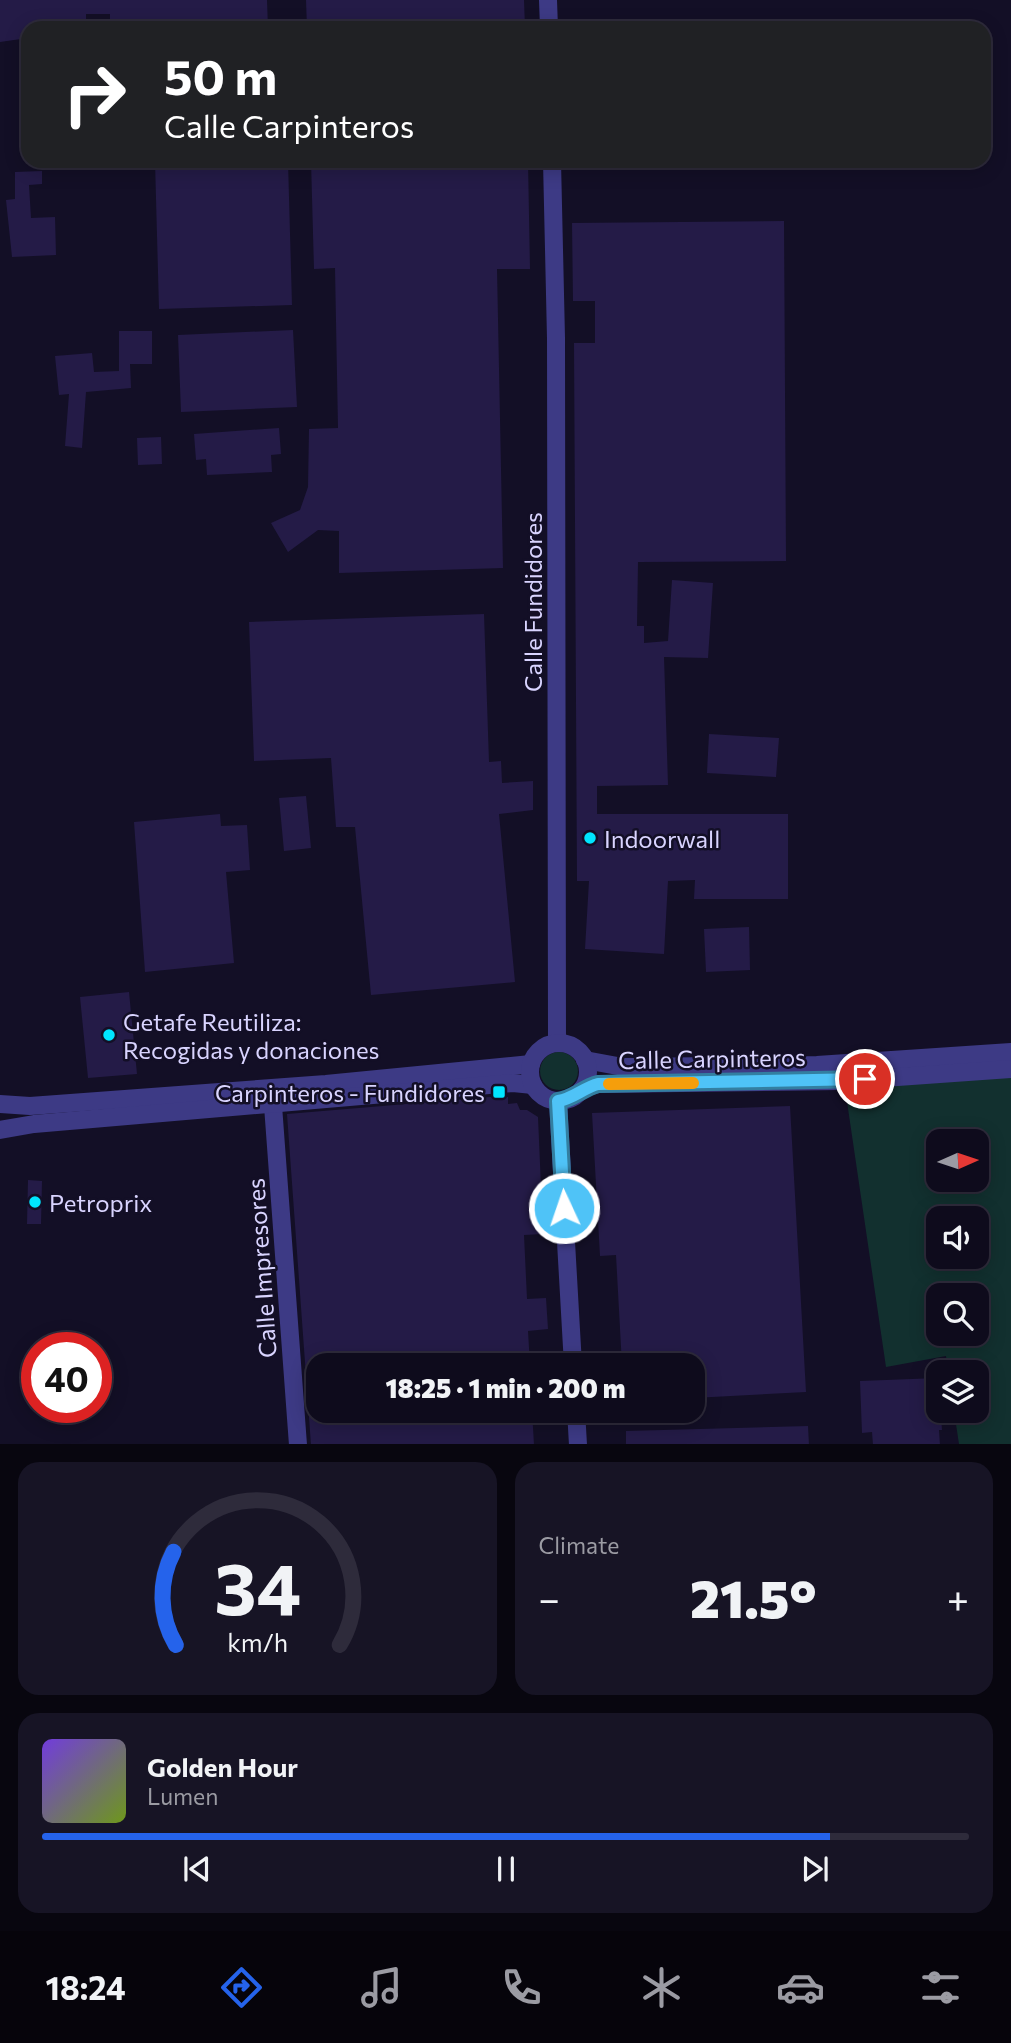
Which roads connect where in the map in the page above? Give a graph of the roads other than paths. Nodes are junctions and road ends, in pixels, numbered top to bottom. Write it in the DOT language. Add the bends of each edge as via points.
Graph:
graph roads {
  1 [pos="548,0"];
  2 [pos="549,21"];
  3 [pos="552,168"];
  4 [pos="557,1043"];
  5 [pos="1011,1052"];
  6 [pos="585,1060"];
  7 [pos="531,1063"];
  8 [pos="1011,1069"];
  9 [pos="533,1085"];
  10 [pos="582,1089"];
  11 [pos="273,1096"];
  12 [pos="558,1101"];
  13 [pos="0,1104"];
  14 [pos="0,1130"];
  15 [pos="572,1353"];
  16 [pos="577,1423"];
  17 [pos="298,1444"];
  18 [pos="578,1444"];
  1 -- 2 [label="street"];
  3 -- 4 [label="street, Calle Fundidores"];
  4 -- 6 [label="street" via="576,1048"];
  4 -- 7 [label="street" via="545,1046"];
  5 -- 6 [label="street, Calle Carpinteros" via="817,1065 623,1067"];
  6 -- 10 [label="street" via="587,1075"];
  7 -- 9 [label="street"];
  7 -- 11 [label="street"];
  8 -- 10 [label="street, Calle Carpinteros" via="841,1081 598,1084"];
  9 -- 11 [label="street"];
  9 -- 12 [label="street" via="539,1093"];
  10 -- 12 [label="street"];
  11 -- 13 [label="street"];
  11 -- 14 [label="street"];
  11 -- 17 [label="street, Calle Impresores"];
  12 -- 15 [label="street"];
  16 -- 18 [label="street"];
}
